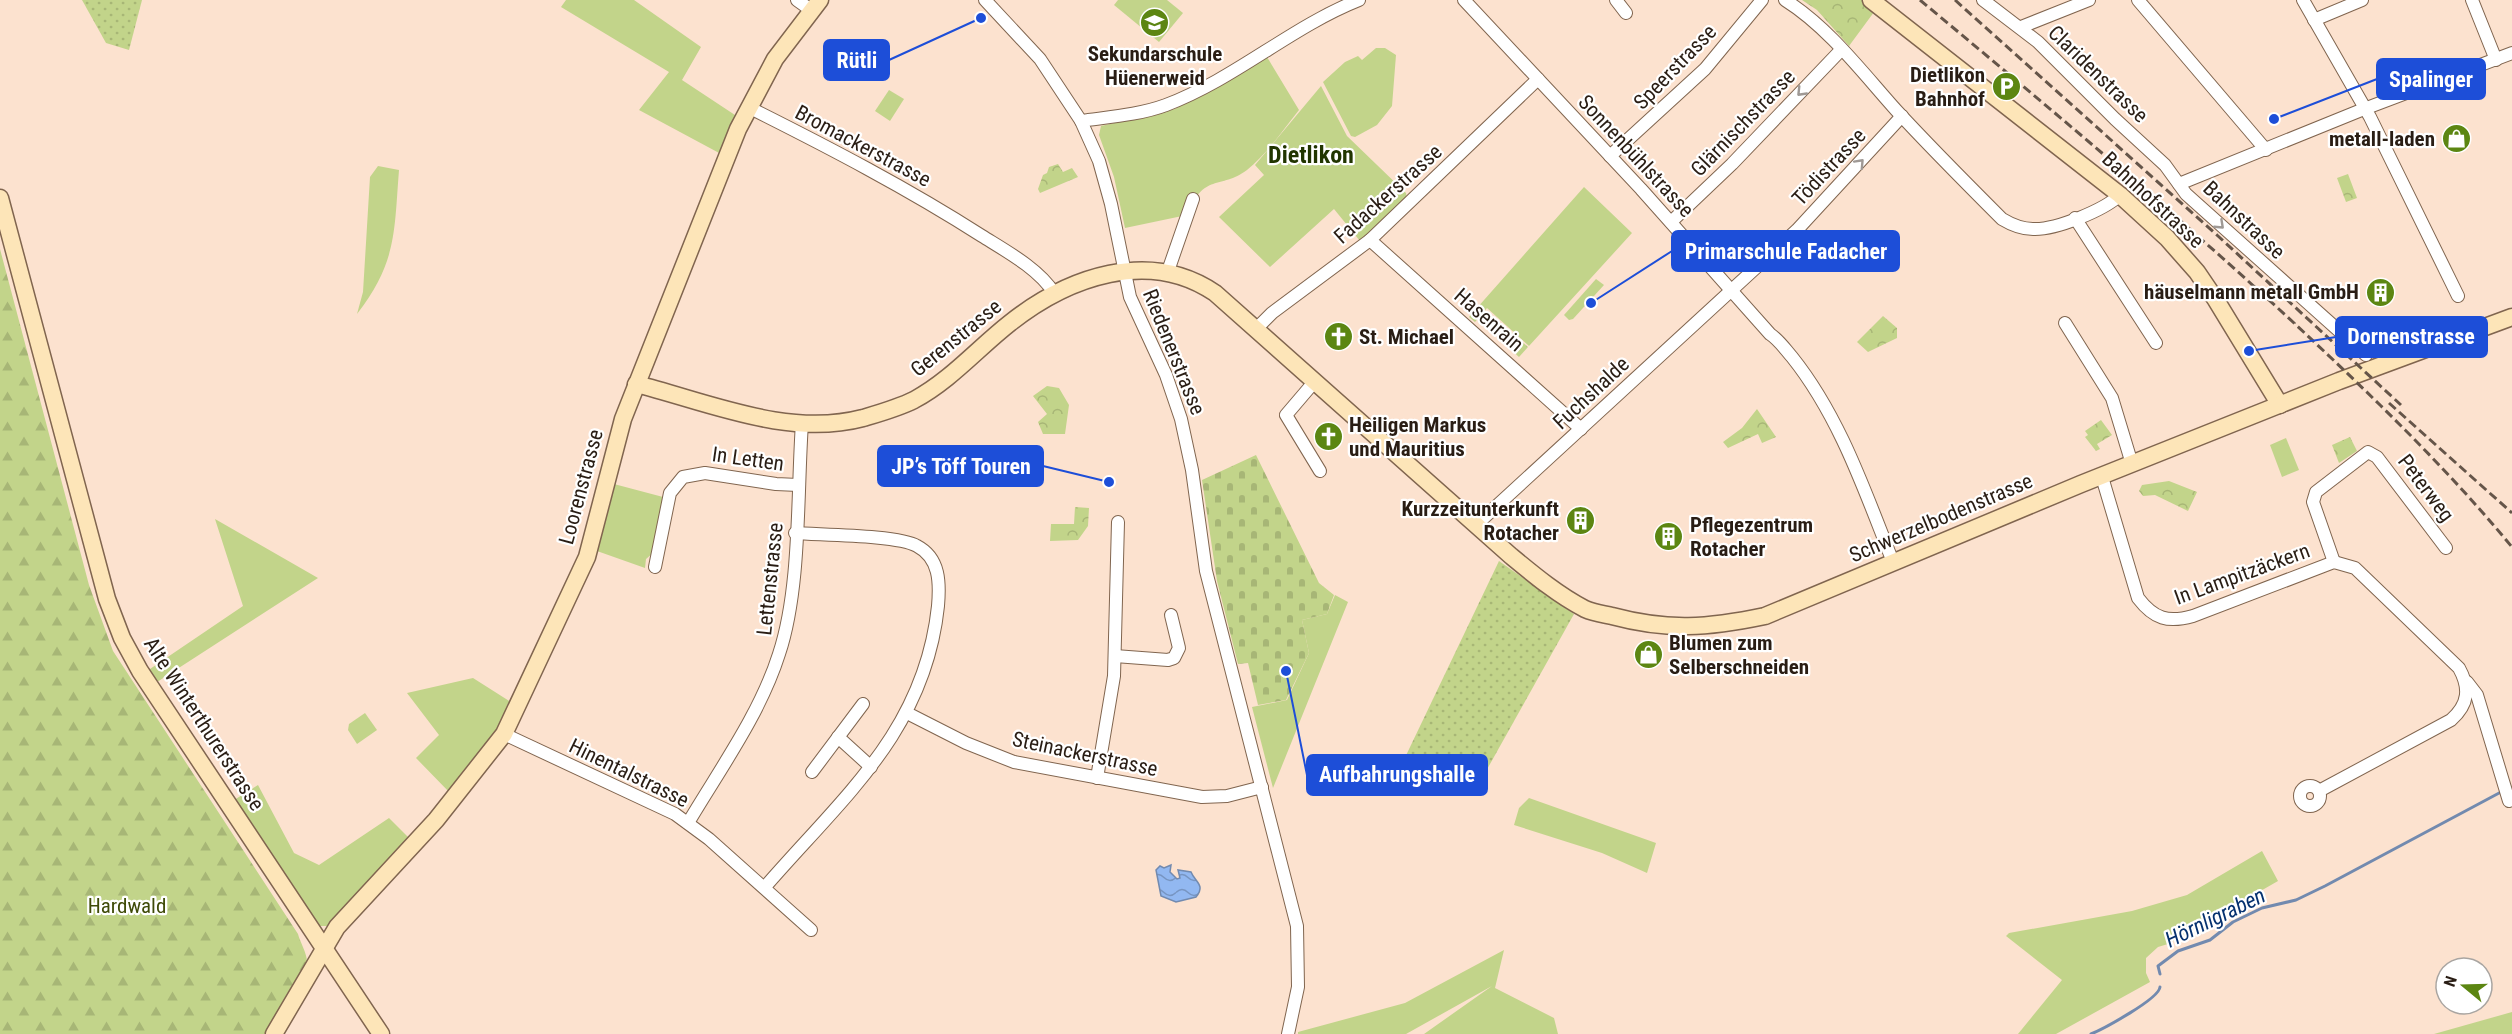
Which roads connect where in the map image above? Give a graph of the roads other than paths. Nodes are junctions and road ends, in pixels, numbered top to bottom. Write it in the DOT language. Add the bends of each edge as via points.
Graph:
graph roads {
  1 [pos="985,0"];
  2 [pos="1359,0"];
  3 [pos="1464,0"];
  4 [pos="1616,0"];
  5 [pos="1762,0"];
  6 [pos="1785,0"];
  7 [pos="1871,0"];
  8 [pos="1983,0"];
  9 [pos="2089,0"];
  10 [pos="2138,0"];
  11 [pos="2303,0"];
  12 [pos="2361,0"];
  13 [pos="2472,0"];
  14 [pos="809,3"];
  15 [pos="1344,3"];
  16 [pos="1626,13"];
  17 [pos="2314,20"];
  18 [pos="2021,27"];
  19 [pos="1841,50"];
  20 [pos="2512,53"];
  21 [pos="2496,60"];
  22 [pos="1538,79"];
  23 [pos="748,107"];
  24 [pos="2364,109"];
  25 [pos="1902,116"];
  26 [pos="1081,121"];
  27 [pos="2266,150"];
  28 [pos="1610,156"];
  29 [pos="2179,184"];
  30 [pos="2120,195"];
  31 [pos="0,198"];
  32 [pos="1193,199"];
  33 [pos="2075,218"];
  34 [pos="1671,222"];
  35 [pos="1370,240"];
  36 [pos="1123,271"];
  37 [pos="1168,271"];
  38 [pos="1731,291"];
  39 [pos="1054,293"];
  40 [pos="2458,296"];
  41 [pos="2512,317"];
  42 [pos="2066,323"];
  43 [pos="1256,329"];
  44 [pos="2156,343"];
  45 [pos="2366,355"];
  46 [pos="1315,381"];
  47 [pos="636,384"];
  48 [pos="2280,405"];
  49 [pos="802,423"];
  50 [pos="1581,429"];
  51 [pos="2132,464"];
  52 [pos="1320,471"];
  53 [pos="2103,477"];
  54 [pos="798,485"];
  55 [pos="1118,522"];
  56 [pos="1477,524"];
  57 [pos="795,533"];
  58 [pos="2446,548"];
  59 [pos="1893,562"];
  60 [pos="2334,562"];
  61 [pos="655,567"];
  62 [pos="1171,615"];
  63 [pos="1115,656"];
  64 [pos="2467,682"];
  65 [pos="863,704"];
  66 [pos="907,713"];
  67 [pos="504,734"];
  68 [pos="838,737"];
  69 [pos="871,767"];
  70 [pos="812,772"];
  71 [pos="1097,778"];
  72 [pos="1262,787"];
  73 [pos="2319,791"];
  74 [pos="2507,794"];
  75 [pos="688,822"];
  76 [pos="765,887"];
  77 [pos="811,930"];
  78 [pos="325,948"];
  79 [pos="274,1034"];
  80 [pos="381,1034"];
  81 [pos="1288,1034"];
  1 -- 26 [label="street, Riedenerstrasse" via="1040,60"];
  2 -- 15 [label="street"];
  3 -- 22 [label="street, Sonnenbühlstrasse"];
  4 -- 16 [label="street"];
  5 -- 28 [label="street, Speerstrasse" via="1705,69"];
  6 -- 19 [label="street" via="1812,20"];
  7 -- 30 [label="street, Bahnhofstrasse"];
  8 -- 18 [label="street, Claridenstrasse"];
  9 -- 18 [label="street"];
  10 -- 27 [label="street"];
  11 -- 17 [label="street"];
  12 -- 17 [label="street"];
  13 -- 21 [label="street"];
  14 -- 23 [label="street, Loorenstrasse"];
  15 -- 26 [label="street" via="1206,86 1168,104"];
  17 -- 24 [label="street"];
  18 -- 29 [label="street, Claridenstrasse" via="2165,165"];
  19 -- 25 [label="street"];
  19 -- 34 [label="street, Glärnischstrasse, one-way"];
  20 -- 21 [label="street"];
  21 -- 24 [label="street"];
  22 -- 28 [label="street, Sonnenbühlstrasse"];
  22 -- 35 [label="street, Fadackerstrasse"];
  23 -- 39 [label="street, Bromackerstrasse" via="880,174 959,221 1026,266"];
  23 -- 47 [label="street, Loorenstrasse"];
  24 -- 27 [label="street"];
  24 -- 40 [label="street"];
  25 -- 33 [label="street" via="2011,224 2040,229"];
  38 -- 25 [label="street, Tödistrasse, one-way" via="1797,230"];
  26 -- 36 [label="street, Riedenerstrasse" via="1108,193"];
  27 -- 29 [label="street"];
  28 -- 34 [label="street, Sonnenbühlstrasse"];
  29 -- 45 [label="street, Bahnstrasse, one-way"];
  30 -- 33 [label="street" via="2108,207"];
  30 -- 48 [label="street, Bahnhofstrasse" via="2197,272"];
  31 -- 78 [label="street, Alte Winterthurerstrasse" via="107,599 122,638 140,671"];
  32 -- 37 [label="street"];
  33 -- 44 [label="street"];
  34 -- 38 [label="street, Sonnenbühlstrasse"];
  35 -- 43 [label="street, Fadackerstrasse"];
  35 -- 50 [label="street, Hasenrain"];
  36 -- 37 [label="street, Schwerzelbodenstrasse"];
  36 -- 39 [label="street, Gerenstrasse"];
  36 -- 72 [label="street, Riedenerstrasse" via="1181,419 1206,570"];
  37 -- 43 [label="street, Schwerzelbodenstrasse" via="1207,288"];
  38 -- 50 [label="street, Fuchshalde"];
  38 -- 59 [label="street, Sonnenbühlstrasse" via="1800,367 1829,415 1850,454"];
  39 -- 49 [label="street, Gerenstrasse" via="914,400 861,418"];
  41 -- 48 [label="street"];
  42 -- 51 [label="street" via="2112,398"];
  43 -- 46 [label="street, Schwerzelbodenstrasse"];
  46 -- 52 [label="street" via="1286,414"];
  46 -- 56 [label="street, Schwerzelbodenstrasse"];
  47 -- 49 [label="street, Gerenstrasse" via="760,418"];
  47 -- 67 [label="street, Loorenstrasse" via="616,438 587,557"];
  48 -- 51 [label="street, Schwerzelbodenstrasse"];
  49 -- 54 [label="street, Lettenstrasse"];
  50 -- 56 [label="street, Fuchshalde"];
  51 -- 53 [label="street, Schwerzelbodenstrasse"];
  53 -- 59 [label="street, Schwerzelbodenstrasse"];
  53 -- 60 [label="street, In Lampitzäckern" via="2138,598 2158,618 2193,616"];
  54 -- 57 [label="street, Lettenstrasse"];
  54 -- 61 [label="street, In Letten" via="705,472 683,477 670,493"];
  55 -- 63 [label="street"];
  56 -- 59 [label="street, Schwerzelbodenstrasse" via="1538,578 1571,599 1590,603 1612,616 1659,627 1718,626 1765,616"];
  57 -- 66 [label="street" via="904,541 918,546 931,559 939,580 934,631 923,675"];
  57 -- 75 [label="street, Lettenstrasse" via="790,610 776,664 756,707"];
  58 -- 60 [label="street, Peterweg" via="2377,457 2368,452 2316,492 2313,502"];
  60 -- 64 [label="street, In Lampitzäckern" via="2355,568 2390,599 2452,660"];
  62 -- 63 [label="street" via="1179,648 1174,658"];
  63 -- 71 [label="street"];
  64 -- 73 [label="street" via="2466,701 2451,720"];
  64 -- 74 [label="street, In Lampitzäckern" via="2477,695"];
  65 -- 68 [label="street"];
  66 -- 69 [label="street"];
  66 -- 71 [label="street, Steinackerstrasse" via="999,756"];
  67 -- 75 [label="street, Hinentalstrasse"];
  67 -- 78 [label="street, Loorenstrasse" via="436,820 337,927"];
  68 -- 69 [label="street"];
  68 -- 70 [label="street"];
  69 -- 76 [label="street"];
  71 -- 72 [label="street, Steinackerstrasse" via="1210,798"];
  72 -- 81 [label="street, Riedenerstrasse" via="1297,926 1298,987"];
  73 -- 73 [label="street" via="2311,785 2305,787 2301,800 2309,806 2315,804"];
  75 -- 76 [label="street, Hinentalstrasse"];
  76 -- 77 [label="street, Hinentalstrasse"];
  78 -- 79 [label="street, Loorenstrasse"];
  78 -- 80 [label="street, Alte Winterthurerstrasse"];
}
